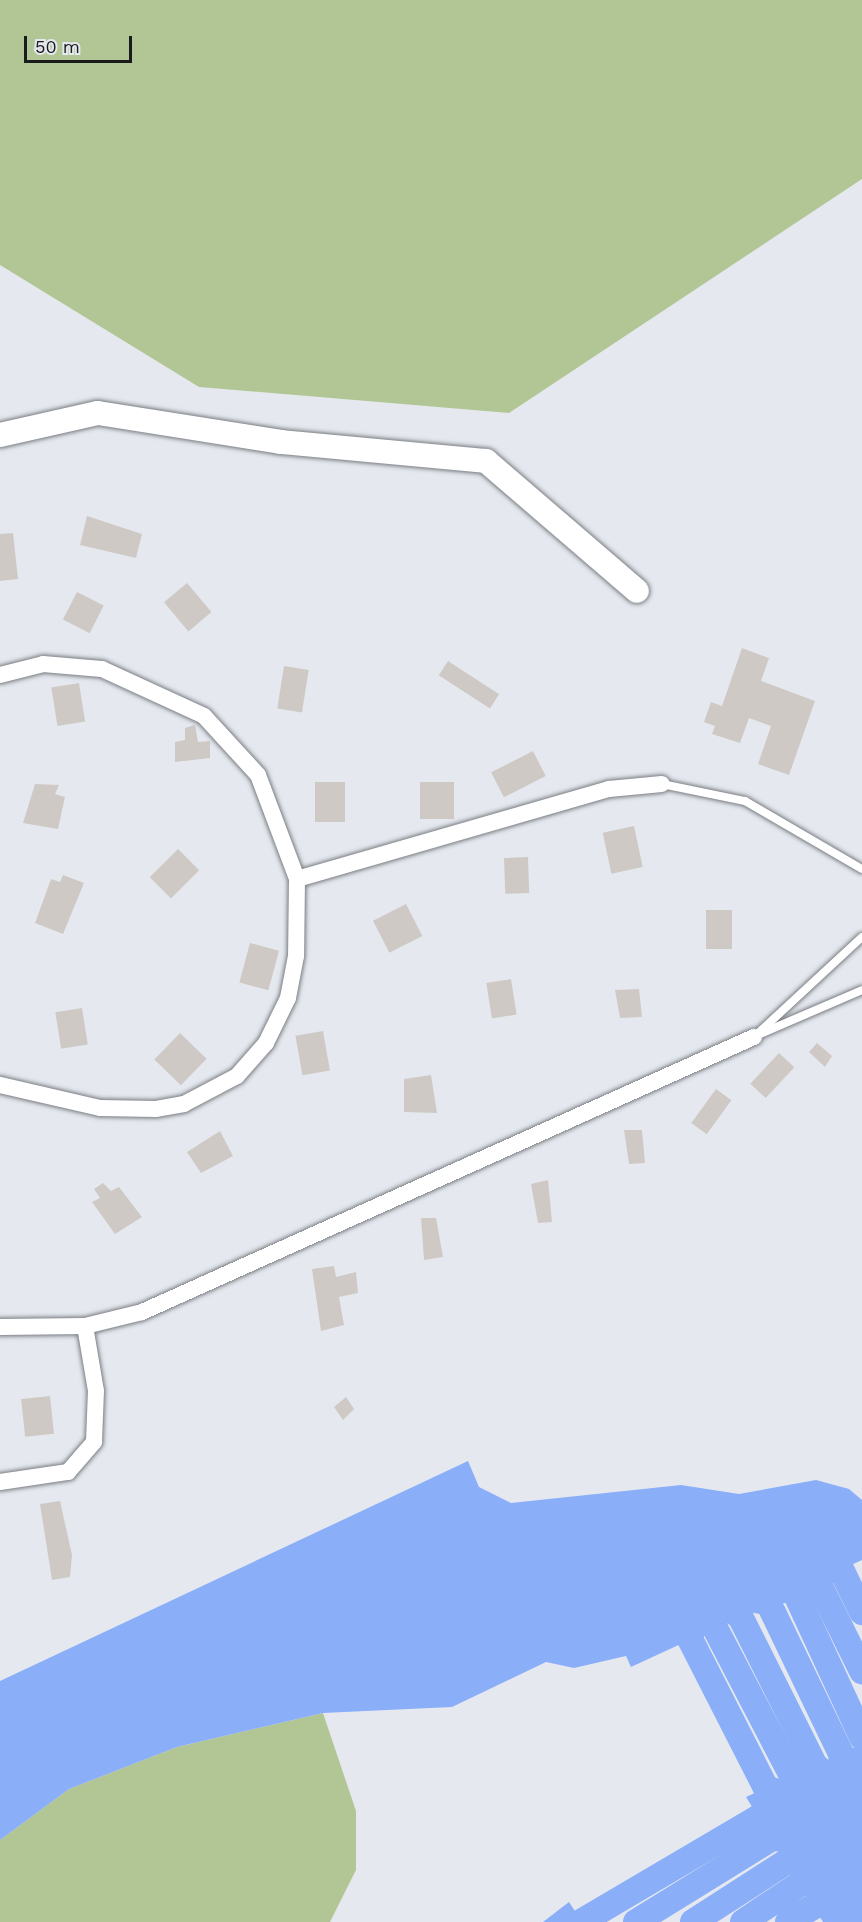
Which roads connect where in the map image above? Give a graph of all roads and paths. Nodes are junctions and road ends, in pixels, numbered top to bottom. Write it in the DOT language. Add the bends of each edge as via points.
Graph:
graph roads {
  1 [pos="0,435"];
  2 [pos="637,591"];
  3 [pos="0,675"];
  4 [pos="662,784"];
  5 [pos="862,869"];
  6 [pos="297,879"];
  7 [pos="862,937"];
  8 [pos="862,990"];
  9 [pos="754,1037"];
  10 [pos="0,1084"];
  11 [pos="85,1326"];
  12 [pos="0,1328"];
  13 [pos="0,1482"];
  1 -- 2 [label="street" via="98,413 281,442 486,461"];
  3 -- 6 [label="street" via="43,664 93,667 147,686 204,716 258,775"];
  4 -- 5 [label="lane" via="722,793 760,807"];
  4 -- 6 [label="street" via="609,789"];
  6 -- 10 [label="street" via="296,956 288,999 266,1043 237,1076 184,1104 156,1109 100,1108"];
  7 -- 9 [label="lane"];
  8 -- 9 [label="lane"];
  9 -- 11 [label="street" via="142,1312"];
  11 -- 12 [label="street"];
  11 -- 13 [label="street" via="96,1391 94,1442 68,1472"];
}
